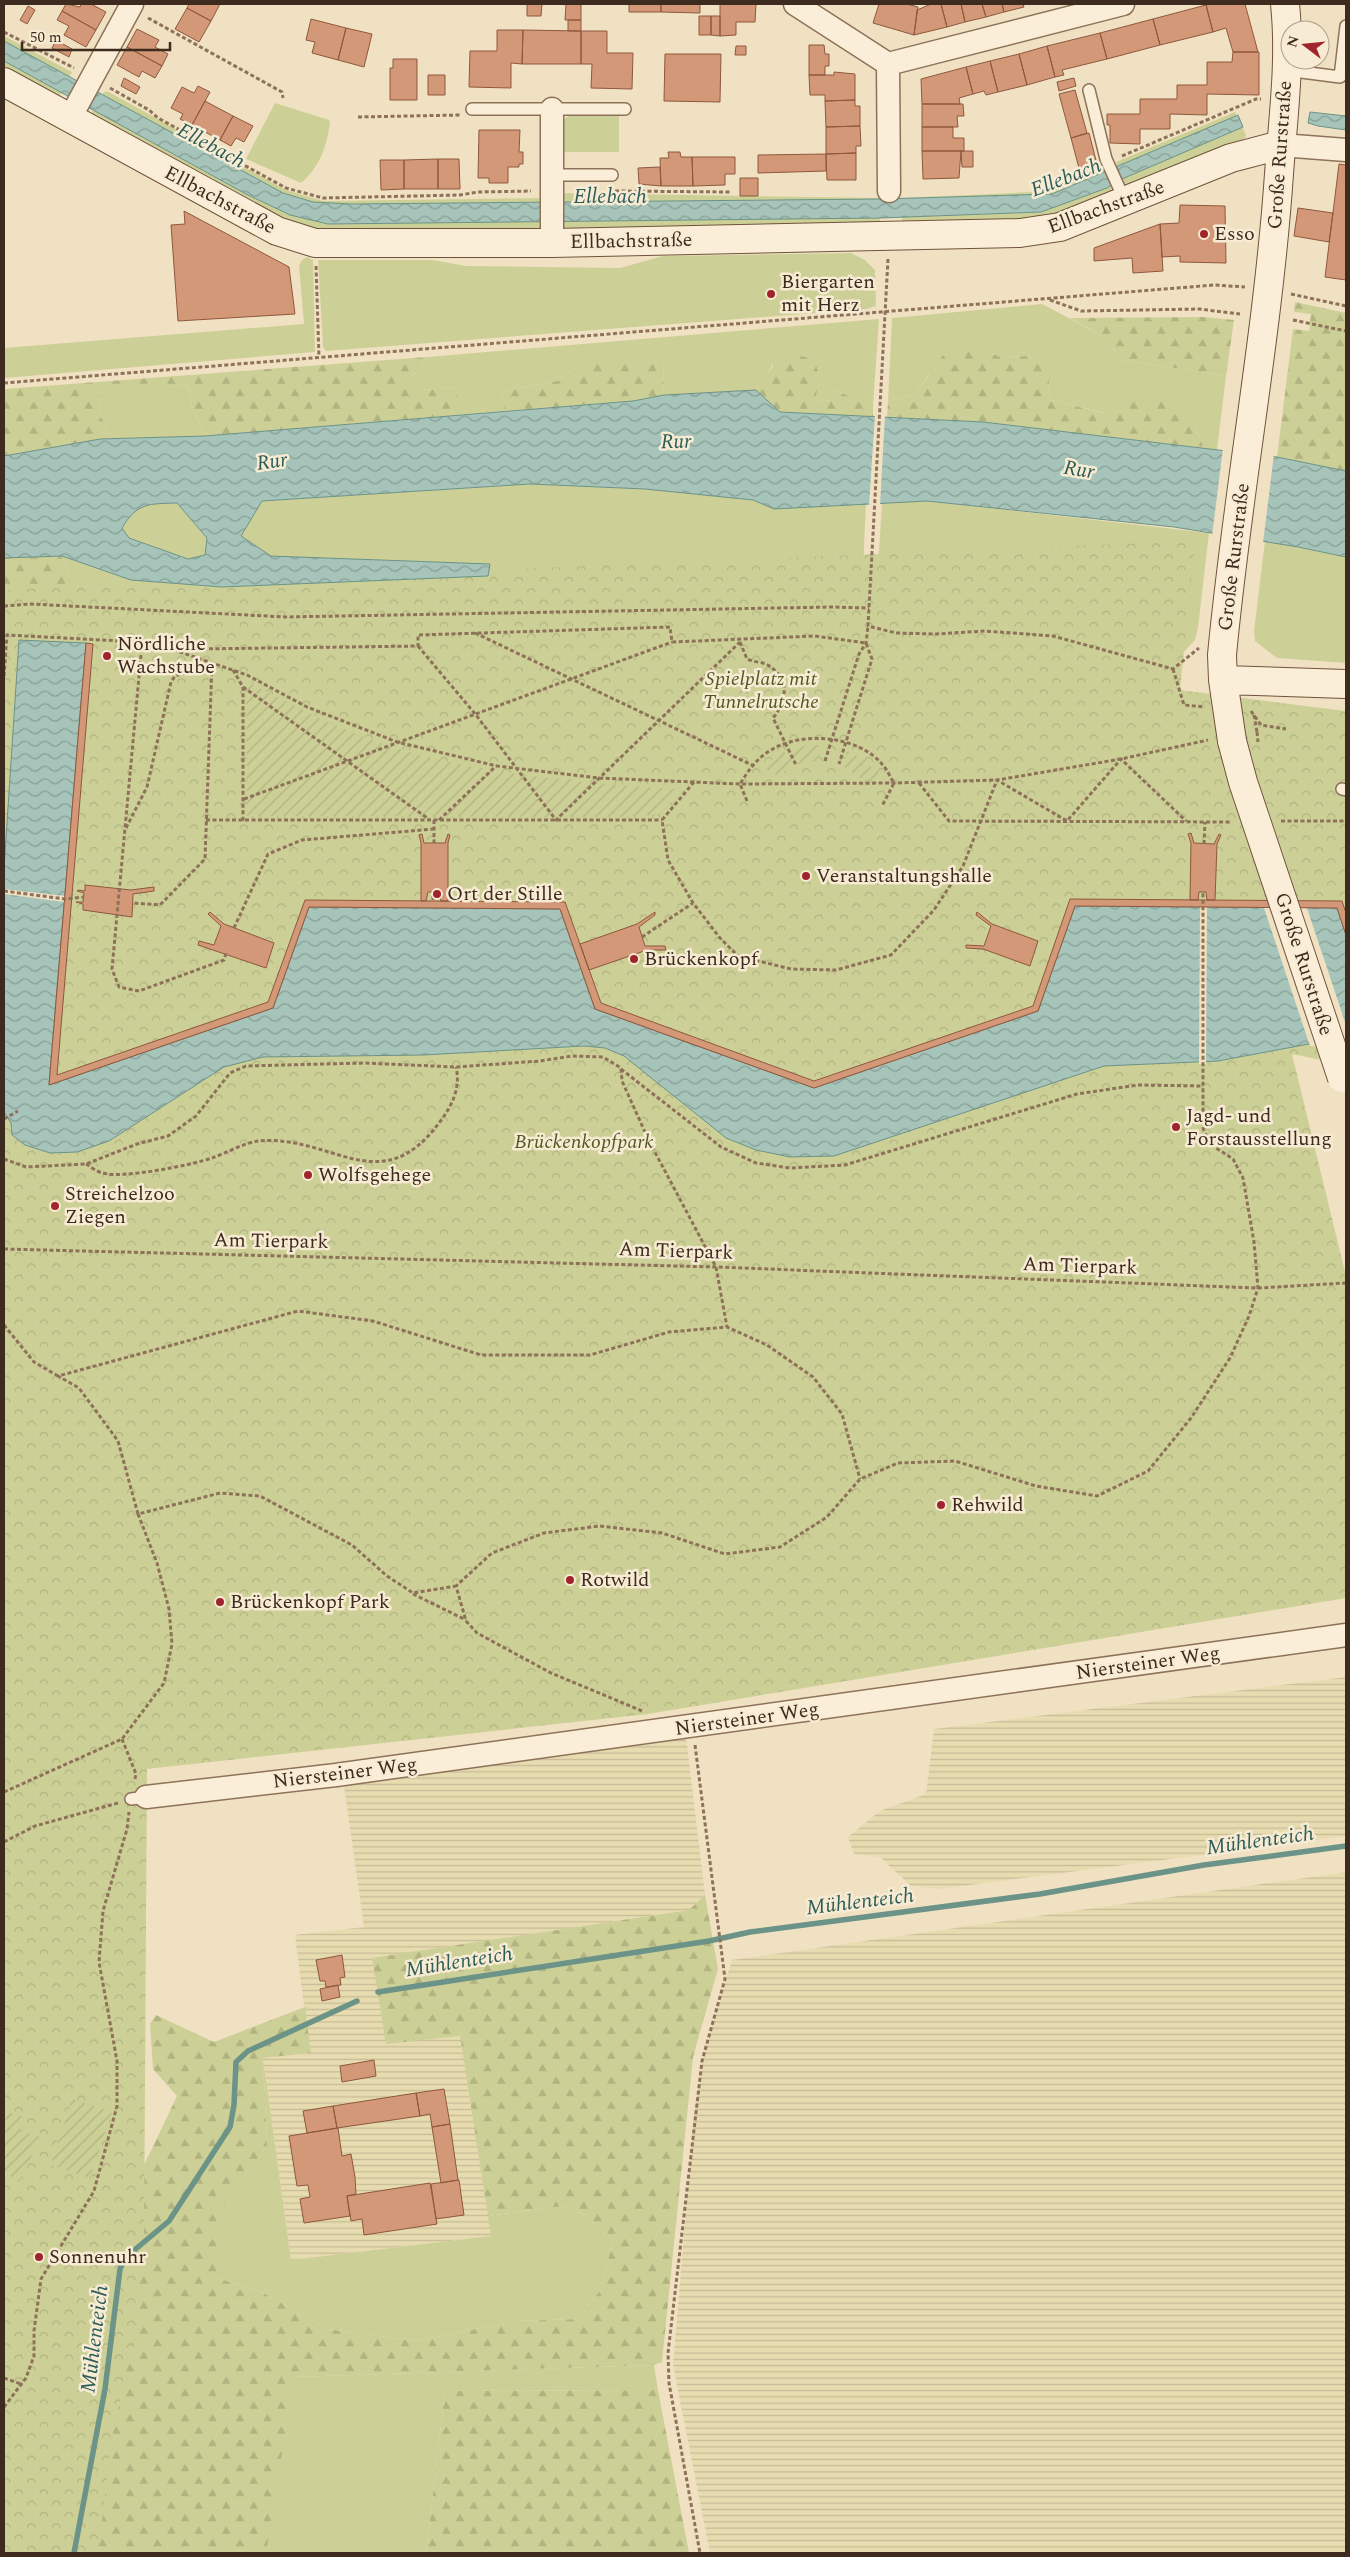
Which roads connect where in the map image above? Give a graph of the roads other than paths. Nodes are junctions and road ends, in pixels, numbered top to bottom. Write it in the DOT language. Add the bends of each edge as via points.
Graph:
graph roads {
  1 [pos="795,4"];
  2 [pos="1122,4"];
  3 [pos="1284,4"];
  4 [pos="131,6"];
  5 [pos="1284,20"];
  6 [pos="1346,26"];
  7 [pos="888,64"];
  8 [pos="1286,70"];
  9 [pos="4,82"];
  10 [pos="1089,90"];
  11 [pos="83,95"];
  12 [pos="552,109"];
  13 [pos="626,109"];
  14 [pos="472,110"];
  15 [pos="1281,145"];
  16 [pos="1346,150"];
  17 [pos="612,175"];
  18 [pos="1115,180"];
  19 [pos="552,187"];
  20 [pos="889,191"];
  21 [pos="552,236"];
  22 [pos="1223,668"];
  23 [pos="1346,684"];
  24 [pos="1344,1086"];
  25 [pos="1346,1635"];
  26 [pos="138,1798"];
  1 -- 7 [label="street"];
  2 -- 7 [label="street"];
  3 -- 5 [label="main road, Große Rurstraße"];
  4 -- 11 [label="street"];
  6 -- 8 [label="lane" via="1340,77"];
  7 -- 20 [label="street"];
  8 -- 15 [label="main road, Große Rurstraße"];
  9 -- 11 [label="main road, Ellbachstraße"];
  10 -- 18 [label="lane"];
  11 -- 21 [label="main road, Ellbachstraße" via="277,231 315,243"];
  12 -- 13 [label="lane"];
  12 -- 14 [label="lane"];
  12 -- 19 [label="street"];
  15 -- 16 [label="street"];
  15 -- 18 [label="main road, Ellbachstraße"];
  15 -- 22 [label="main road, Große Rurstraße" via="1269,289"];
  17 -- 19 [label="lane"];
  18 -- 21 [label="main road, Ellbachstraße" via="1060,227 1041,231 889,236"];
  19 -- 21 [label="street"];
  22 -- 23 [label="main road"];
  22 -- 24 [label="main road, Große Rurstraße, bridge" via="1226,709 1240,736 1246,791"];
  25 -- 26 [label="street, Niersteiner Weg" via="659,1732"];
}
